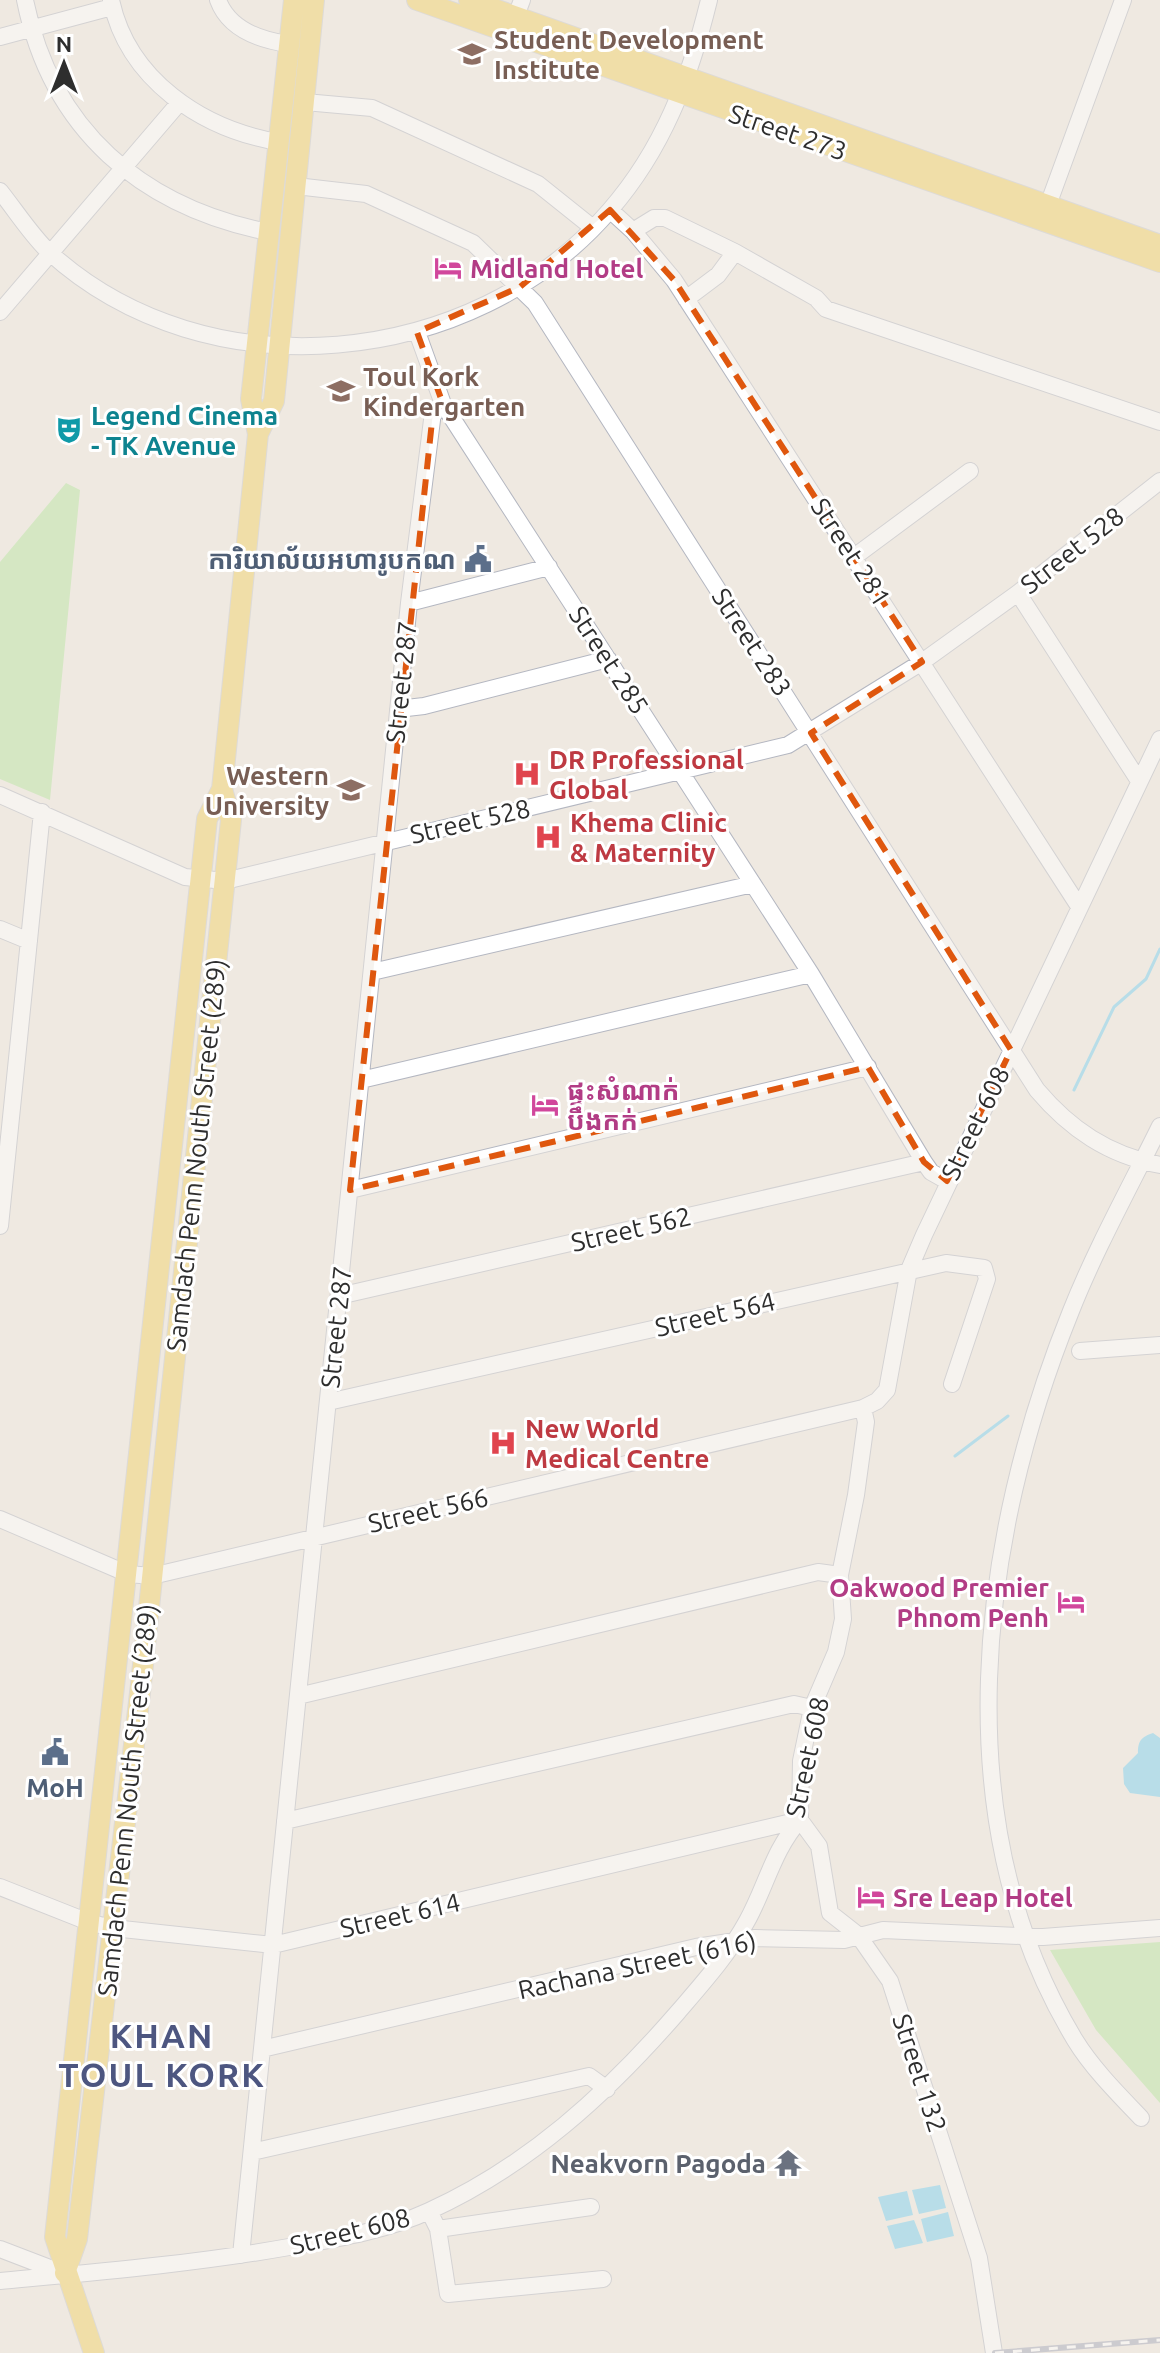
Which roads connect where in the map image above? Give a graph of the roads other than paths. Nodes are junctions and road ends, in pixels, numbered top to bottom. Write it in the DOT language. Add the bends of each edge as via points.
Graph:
graph roads {
  1 [pos="25,0"];
  2 [pos="218,0"];
  3 [pos="417,0"];
  4 [pos="469,0"];
  5 [pos="709,0"];
  6 [pos="1123,0"];
  7 [pos="291,1"];
  8 [pos="320,2"];
  9 [pos="112,3"];
  10 [pos="519,8"];
  11 [pos="32,28"];
  12 [pos="0,37"];
  13 [pos="288,44"];
  14 [pos="685,87"];
  15 [pos="305,102"];
  16 [pos="179,103"];
  17 [pos="278,142"];
  18 [pos="122,168"];
  19 [pos="296,186"];
  20 [pos="0,191"];
  21 [pos="610,210"];
  22 [pos="1045,213"];
  23 [pos="593,228"];
  24 [pos="633,231"];
  25 [pos="268,232"];
  26 [pos="49,252"];
  27 [pos="735,252"];
  28 [pos="1158,253"];
  29 [pos="520,287"];
  30 [pos="686,299"];
  31 [pos="0,312"];
  32 [pos="417,332"];
  33 [pos="256,344"];
  34 [pos="279,346"];
  35 [pos="443,404"];
  36 [pos="1160,422"];
  37 [pos="258,434"];
  38 [pos="970,471"];
  39 [pos="1160,481"];
  40 [pos="854,557"];
  41 [pos="549,567"];
  42 [pos="1018,593"];
  43 [pos="409,603"];
  44 [pos="608,659"];
  45 [pos="922,662"];
  46 [pos="398,709"];
  47 [pos="811,733"];
  48 [pos="1160,739"];
  49 [pos="683,773"];
  50 [pos="1139,781"];
  51 [pos="222,789"];
  52 [pos="0,795"];
  53 [pos="42,812"];
  54 [pos="385,840"];
  55 [pos="201,879"];
  56 [pos="225,881"];
  57 [pos="753,884"];
  58 [pos="1078,905"];
  59 [pos="0,929"];
  60 [pos="29,941"];
  61 [pos="372,972"];
  62 [pos="811,974"];
  63 [pos="0,1041"];
  64 [pos="18,1048"];
  65 [pos="1011,1050"];
  66 [pos="868,1067"];
  67 [pos="361,1080"];
  68 [pos="1160,1126"];
  69 [pos="4,1154"];
  70 [pos="1143,1161"];
  71 [pos="924,1162"];
  72 [pos="1160,1165"];
  73 [pos="947,1181"];
  74 [pos="350,1190"];
  75 [pos="0,1226"];
  76 [pos="909,1270"];
  77 [pos="339,1296"];
  78 [pos="1160,1345"];
  79 [pos="1080,1351"];
  80 [pos="952,1384"];
  81 [pos="328,1402"];
  82 [pos="863,1408"];
  83 [pos="145,1414"];
  84 [pos="169,1417"];
  85 [pos="0,1519"];
  86 [pos="314,1537"];
  87 [pos="128,1574"];
  88 [pos="840,1575"];
  89 [pos="152,1576"];
  90 [pos="298,1696"];
  91 [pos="812,1708"];
  92 [pos="108,1765"];
  93 [pos="131,1768"];
  94 [pos="800,1820"];
  95 [pos="285,1821"];
  96 [pos="0,1887"];
  97 [pos="91,1923"];
  98 [pos="113,1928"];
  99 [pos="1160,1928"];
  100 [pos="858,1935"];
  101 [pos="1024,1937"];
  102 [pos="735,1941"];
  103 [pos="273,1945"];
  104 [pos="262,2049"];
  105 [pos="607,2089"];
  106 [pos="1141,2118"];
  107 [pos="252,2152"];
  108 [pos="591,2207"];
  109 [pos="429,2211"];
  110 [pos="438,2229"];
  111 [pos="0,2249"];
  112 [pos="241,2255"];
  113 [pos="65,2274"];
  114 [pos="603,2279"];
  115 [pos="0,2281"];
  116 [pos="94,2353"];
  117 [pos="994,2353"];
  1 -- 11 [label="street"];
  2 -- 13 [label="street" via="243,31"];
  3 -- 14 [label="main road, Street 273"];
  4 -- 10 [label="main road, Street 273"];
  5 -- 14 [label="street"];
  6 -- 22 [label="street"];
  7 -- 8 [label="main road"];
  7 -- 13 [label="main road, Samdach Penn Nouth Street (289)"];
  8 -- 15 [label="main road, Samdach Penn Nouth Street (289)"];
  9 -- 11 [label="street"];
  9 -- 16 [label="street" via="135,54"];
  10 -- 14 [label="main road, Street 273"];
  11 -- 12 [label="street"];
  11 -- 18 [label="street" via="66,105"];
  13 -- 17 [label="main road, Samdach Penn Nouth Street (289)"];
  14 -- 21 [label="street" via="638,174"];
  14 -- 22 [label="main road, Street 273"];
  15 -- 19 [label="main road, Samdach Penn Nouth Street (289)"];
  15 -- 23 [label="street" via="372,108 538,184"];
  16 -- 17 [label="street" via="225,129"];
  16 -- 18 [label="street"];
  17 -- 25 [label="main road, Samdach Penn Nouth Street (289)"];
  18 -- 25 [label="street" via="190,211"];
  18 -- 26 [label="street"];
  19 -- 29 [label="street, Street 283" via="366,194 473,243"];
  19 -- 34 [label="main road, Samdach Penn Nouth Street (289)"];
  20 -- 26 [label="street"];
  21 -- 23 [label="street"];
  21 -- 24 [label="street, Street 281"];
  22 -- 28 [label="main road, Street 273"];
  23 -- 29 [label="street"];
  24 -- 27 [label="street" via="654,218 665,218"];
  24 -- 30 [label="street, Street 281"];
  25 -- 33 [label="main road, Samdach Penn Nouth Street (289)"];
  26 -- 31 [label="street"];
  26 -- 33 [label="street" via="143,312"];
  27 -- 30 [label="street" via="718,275"];
  27 -- 36 [label="street" via="816,298 826,309"];
  29 -- 32 [label="street"];
  29 -- 47 [label="street, Street 283"];
  30 -- 40 [label="street, Street 281"];
  32 -- 34 [label="street" via="349,345"];
  32 -- 35 [label="street, Street 285"];
  33 -- 34 [label="street"];
  33 -- 37 [label="main road, Samdach Penn Nouth Street (289)" via="251,399"];
  34 -- 37 [label="main road, Samdach Penn Nouth Street (289)" via="274,401"];
  35 -- 41 [label="street, Street 285"];
  35 -- 43 [label="street, Street 287" via="433,412"];
  37 -- 51 [label="main road, Samdach Penn Nouth Street (289)"];
  38 -- 40 [label="street"];
  39 -- 42 [label="street, Street 528"];
  40 -- 45 [label="street, Street 281"];
  41 -- 43 [label="street"];
  41 -- 44 [label="street, Street 285"];
  42 -- 45 [label="street, Street 528"];
  42 -- 50 [label="street"];
  43 -- 46 [label="street, Street 287"];
  44 -- 46 [label="street"];
  44 -- 49 [label="street, Street 285"];
  45 -- 47 [label="street, Street 528"];
  45 -- 58 [label="street, Street 281"];
  46 -- 54 [label="street, Street 287"];
  47 -- 49 [label="street, Street 528" via="788,745"];
  47 -- 65 [label="street, Street 283"];
  48 -- 50 [label="street, Street 608"];
  49 -- 54 [label="street, Street 528"];
  49 -- 57 [label="street, Street 285"];
  50 -- 58 [label="street, Street 608"];
  51 -- 55 [label="main road, Samdach Penn Nouth Street (289)" via="207,819"];
  51 -- 56 [label="main road, Samdach Penn Nouth Street (289)" via="231,820"];
  52 -- 53 [label="street, Street 528"];
  53 -- 55 [label="street, Street 528" via="185,877"];
  53 -- 60 [label="street"];
  54 -- 56 [label="street, Street 528"];
  54 -- 61 [label="street, Street 287"];
  55 -- 56 [label="street, Street 528"];
  55 -- 83 [label="main road, Samdach Penn Nouth Street (289)"];
  56 -- 84 [label="main road, Samdach Penn Nouth Street (289)"];
  57 -- 61 [label="street"];
  57 -- 62 [label="street, Street 285"];
  58 -- 65 [label="street, Street 608"];
  59 -- 60 [label="street"];
  60 -- 64 [label="street"];
  61 -- 67 [label="street, Street 287"];
  62 -- 66 [label="street, Street 285"];
  62 -- 67 [label="street"];
  63 -- 64 [label="street"];
  64 -- 69 [label="street"];
  65 -- 70 [label="street, Street 283" via="1059,1115 1090,1139"];
  65 -- 73 [label="street, Street 608"];
  66 -- 71 [label="street, Street 285"];
  66 -- 74 [label="street"];
  67 -- 74 [label="street, Street 287"];
  68 -- 70 [label="street"];
  69 -- 75 [label="street"];
  70 -- 72 [label="street, Street 283"];
  70 -- 101 [label="street" via="1071,1310 1035,1411 996,1599 987,1696 990,1767 1003,1856"];
  71 -- 73 [label="street, Street 285"];
  71 -- 77 [label="street, Street 562"];
  73 -- 76 [label="street, Street 608"];
  74 -- 77 [label="street, Street 287"];
  76 -- 80 [label="street, Street 564" via="946,1263 984,1268 987,1279"];
  76 -- 81 [label="street, Street 564"];
  76 -- 82 [label="street, Street 608" via="887,1390"];
  77 -- 81 [label="street, Street 287"];
  78 -- 79 [label="street"];
  81 -- 86 [label="street, Street 287"];
  82 -- 86 [label="street, Street 566"];
  82 -- 88 [label="street, Street 608" via="860,1466"];
  83 -- 84 [label="main road"];
  83 -- 87 [label="main road, Samdach Penn Nouth Street (289)"];
  84 -- 89 [label="main road, Samdach Penn Nouth Street (289)"];
  85 -- 87 [label="street, Street 566"];
  86 -- 89 [label="street, Street 566"];
  86 -- 90 [label="street, Street 287"];
  87 -- 89 [label="street, Street 566"];
  87 -- 92 [label="main road, Samdach Penn Nouth Street (289)"];
  88 -- 90 [label="street" via="818,1572"];
  88 -- 91 [label="street, Street 608" via="840,1638"];
  89 -- 93 [label="main road, Samdach Penn Nouth Street (289)"];
  90 -- 95 [label="street, Street 287"];
  91 -- 94 [label="street, Street 608" via="801,1761"];
  91 -- 95 [label="street" via="794,1704"];
  92 -- 93 [label="main road"];
  92 -- 97 [label="main road, Samdach Penn Nouth Street (289)"];
  93 -- 98 [label="main road, Samdach Penn Nouth Street (289)"];
  94 -- 100 [label="street, Street 132" via="819,1846 830,1913"];
  94 -- 102 [label="street, Street 608" via="783,1839"];
  94 -- 103 [label="street, Street 614"];
  95 -- 103 [label="street, Street 287"];
  96 -- 97 [label="street, Street 614"];
  97 -- 98 [label="street, Street 614"];
  97 -- 113 [label="main road, Samdach Penn Nouth Street (289)" via="55,2237"];
  98 -- 103 [label="street, Street 614"];
  98 -- 113 [label="main road, Samdach Penn Nouth Street (289)" via="77,2239"];
  99 -- 101 [label="street, Rachana Street (616)"];
  100 -- 101 [label="street, Rachana Street (616)" via="883,1930"];
  100 -- 102 [label="street, Rachana Street (616)" via="844,1940"];
  100 -- 117 [label="street, Street 132" via="890,1981 917,2060 979,2258"];
  101 -- 106 [label="street" via="1076,2043"];
  102 -- 104 [label="street, Rachana Street (616)"];
  102 -- 105 [label="street, Street 608"];
  103 -- 104 [label="street, Street 287"];
  104 -- 107 [label="street, Street 287"];
  105 -- 107 [label="street" via="589,2076"];
  105 -- 109 [label="street, Street 608" via="531,2152"];
  107 -- 112 [label="street, Street 287"];
  108 -- 110 [label="street"];
  109 -- 110 [label="street"];
  109 -- 112 [label="street, Street 608" via="381,2228"];
  110 -- 114 [label="street" via="448,2294"];
  111 -- 113 [label="street"];
  112 -- 113 [label="street, Street 608"];
  113 -- 115 [label="street, Street 608"];
  113 -- 116 [label="main road"];
}
